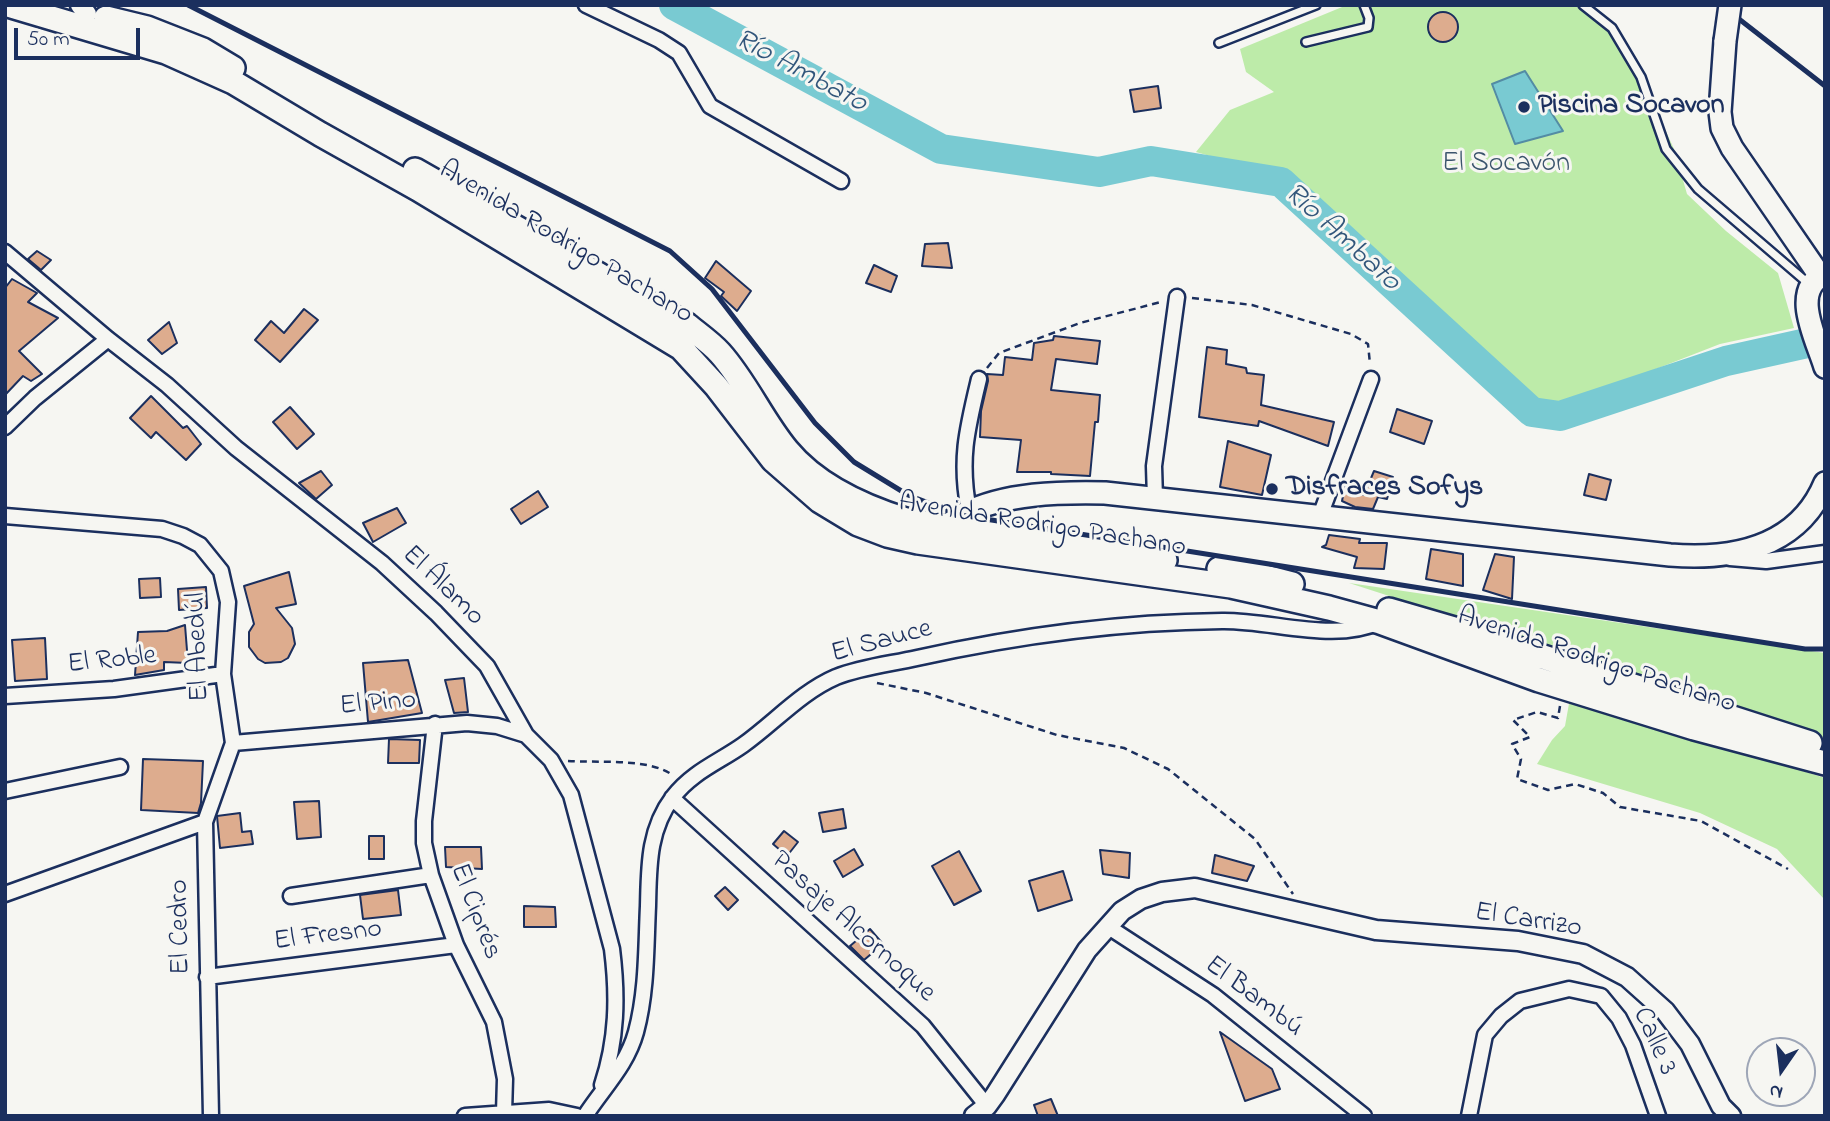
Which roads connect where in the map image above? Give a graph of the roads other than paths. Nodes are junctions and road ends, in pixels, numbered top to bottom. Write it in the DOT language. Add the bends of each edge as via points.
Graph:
graph roads {
  1 [pos="8,5"];
  2 [pos="59,5"];
  3 [pos="586,5"];
  4 [pos="1316,5"];
  5 [pos="1364,5"];
  6 [pos="1583,5"];
  7 [pos="1730,5"];
  8 [pos="83,9"];
  9 [pos="1306,42"];
  10 [pos="1219,43"];
  11 [pos="841,181"];
  12 [pos="5,253"];
  13 [pos="1818,278"];
  14 [pos="1177,297"];
  15 [pos="108,339"];
  16 [pos="1825,367"];
  17 [pos="979,379"];
  18 [pos="1371,379"];
  19 [pos="5,427"];
  20 [pos="1825,483"];
  21 [pos="1155,499"];
  22 [pos="969,511"];
  23 [pos="5,516"];
  24 [pos="1320,516"];
  25 [pos="946,536"];
  26 [pos="1825,553"];
  27 [pos="1715,557"];
  28 [pos="1383,615"];
  29 [pos="223,674"];
  30 [pos="5,696"];
  31 [pos="435,724"];
  32 [pos="526,735"];
  33 [pos="233,743"];
  34 [pos="1818,755"];
  35 [pos="120,768"];
  36 [pos="1825,772"];
  37 [pos="5,790"];
  38 [pos="672,798"];
  39 [pos="205,822"];
  40 [pos="431,874"];
  41 [pos="5,894"];
  42 [pos="291,897"];
  43 [pos="1107,926"];
  44 [pos="456,945"];
  45 [pos="207,977"];
  46 [pos="600,1093"];
  47 [pos="981,1111"];
  48 [pos="505,1112"];
  49 [pos="211,1116"];
  50 [pos="466,1116"];
  51 [pos="577,1116"];
  52 [pos="585,1116"];
  53 [pos="1364,1116"];
  54 [pos="1469,1116"];
  55 [pos="1658,1116"];
  56 [pos="1731,1116"];
  1 -- 25 [label="main road, Avenida Rodrigo Pachano" via="166,52 233,82 681,348 773,460 820,501 868,528 897,537"];
  2 -- 8 [label="main road, Avenida Rodrigo Pachano"];
  3 -- 11 [label="street" via="680,53 710,106"];
  4 -- 10 [label="lane"];
  5 -- 9 [label="lane" via="1368,27"];
  6 -- 13 [label="lane" via="1612,28 1641,77 1666,149 1698,188"];
  7 -- 13 [label="main road, bridge" via="1722,128"];
  8 -- 25 [label="main road, Avenida Rodrigo Pachano" via="203,50 687,325 720,353 788,452 821,479 876,511"];
  12 -- 15 [label="street, El Álamo"];
  13 -- 16 [label="main road" via="1806,296"];
  14 -- 21 [label="street" via="1154,466"];
  15 -- 19 [label="street"];
  15 -- 32 [label="street, El Álamo" via="382,563 436,613 487,666"];
  17 -- 22 [label="street" via="963,460"];
  18 -- 24 [label="street"];
  20 -- 27 [label="main road" via="1812,506 1787,530 1751,551"];
  21 -- 22 [label="main road" via="1044,493"];
  21 -- 24 [label="main road"];
  22 -- 25 [label="main road"];
  23 -- 29 [label="street, El Abedúl" via="162,529 200,545 221,571 228,602"];
  24 -- 27 [label="main road"];
  25 -- 28 [label="main road, Avenida Rodrigo Pachano"];
  26 -- 27 [label="street" via="1766,561"];
  28 -- 34 [label="main road, Avenida Rodrigo Pachano" via="1475,635"];
  28 -- 34 [label="main road, Avenida Rodrigo Pachano" via="1564,688 1694,728"];
  28 -- 38 [label="street, El Sauce" via="1363,629 1341,631 1223,621 1093,629 962,648 861,670 808,693 743,746 703,768"];
  29 -- 30 [label="street, El Roble" via="114,689"];
  29 -- 33 [label="street, El Abedúl"];
  31 -- 32 [label="street, El Pino" via="497,726"];
  31 -- 33 [label="street, El Pino"];
  31 -- 40 [label="street, El Ciprés" via="424,821"];
  32 -- 46 [label="street, El Álamo" via="551,760 571,795 612,949 616,1022"];
  33 -- 39 [label="street, El Cedro"];
  34 -- 36 [label="lane"];
  35 -- 37 [label="street"];
  38 -- 46 [label="street, El Sauce" via="660,817 648,861 644,991 637,1029 623,1065"];
  38 -- 47 [label="street, Pasaje Alcornoque" via="923,1026"];
  39 -- 41 [label="street"];
  39 -- 45 [label="street, El Cedro"];
  40 -- 42 [label="street"];
  40 -- 44 [label="street, El Ciprés"];
  43 -- 47 [label="street, El Carrizo"];
  43 -- 53 [label="street, El Bambú" via="1213,995"];
  43 -- 56 [label="street, El Carrizo" via="1141,898 1195,888 1376,930 1518,941 1583,954 1627,977 1665,1011"];
  44 -- 45 [label="street, El Fresno"];
  44 -- 48 [label="street, El Ciprés" via="494,1022 505,1079"];
  45 -- 49 [label="street, El Cedro"];
  46 -- 52 [label="street, El Sauce"];
  48 -- 50 [label="street"];
  48 -- 51 [label="street" via="549,1110"];
  54 -- 55 [label="street, Calle 3" via="1485,1034 1520,1001 1569,989 1601,996 1619,1018"];
}
